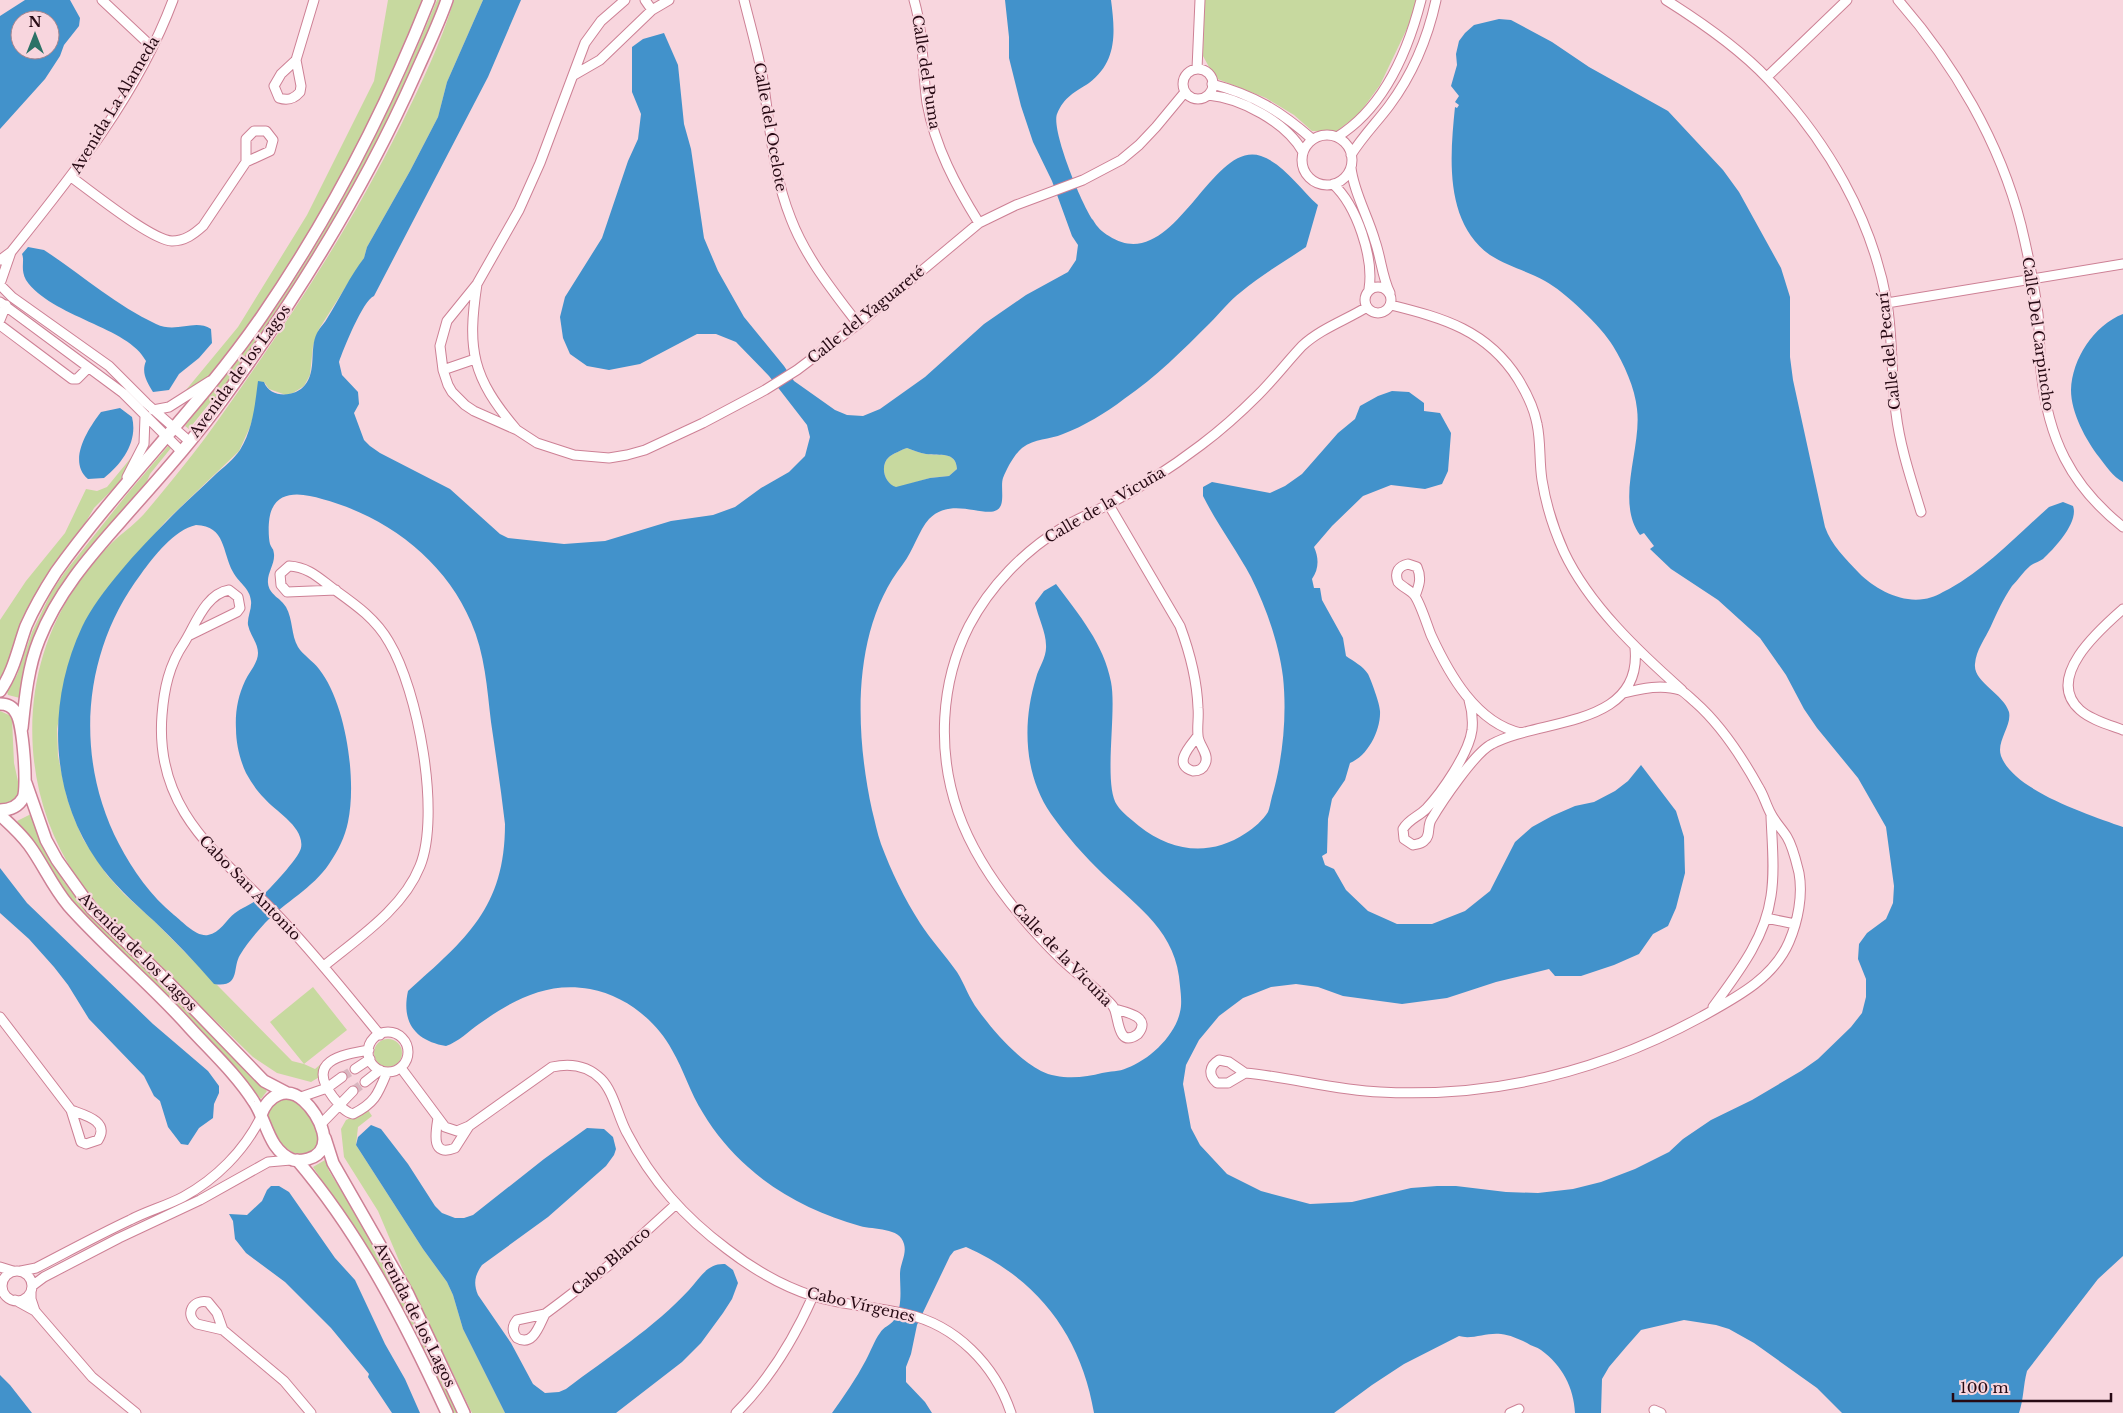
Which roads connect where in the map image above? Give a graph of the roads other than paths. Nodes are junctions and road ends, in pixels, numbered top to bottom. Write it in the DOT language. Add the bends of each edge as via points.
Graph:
graph roads {
  1 [pos="102,0"];
  2 [pos="173,0"];
  3 [pos="314,0"];
  4 [pos="429,0"];
  5 [pos="447,0"];
  6 [pos="625,0"];
  7 [pos="645,0"];
  8 [pos="669,0"];
  9 [pos="744,0"];
  10 [pos="914,0"];
  11 [pos="1200,0"];
  12 [pos="1421,0"];
  13 [pos="1436,0"];
  14 [pos="1666,0"];
  15 [pos="1848,0"];
  16 [pos="1898,0"];
  17 [pos="652,10"];
  18 [pos="152,47"];
  19 [pos="296,60"];
  20 [pos="1197,69"];
  21 [pos="574,75"];
  22 [pos="1767,77"];
  23 [pos="1212,84"];
  24 [pos="1185,92"];
  25 [pos="1208,94"];
  26 [pos="1337,137"];
  27 [pos="1312,139"];
  28 [pos="1303,152"];
  29 [pos="1351,155"];
  30 [pos="246,162"];
  31 [pos="1351,168"];
  32 [pos="71,177"];
  33 [pos="1334,184"];
  34 [pos="979,223"];
  35 [pos="11,252"];
  36 [pos="0,260"];
  37 [pos="2123,264"];
  38 [pos="2033,279"];
  39 [pos="1,283"];
  40 [pos="477,284"];
  41 [pos="1369,289"];
  42 [pos="1390,293"];
  43 [pos="3,303"];
  44 [pos="1886,303"];
  45 [pos="1391,305"];
  46 [pos="1367,307"];
  47 [pos="0,320"];
  48 [pos="858,324"];
  49 [pos="0,325"];
  50 [pos="475,359"];
  51 [pos="88,368"];
  52 [pos="443,370"];
  53 [pos="215,378"];
  54 [pos="153,410"];
  55 [pos="145,417"];
  56 [pos="517,430"];
  57 [pos="170,432"];
  58 [pos="189,441"];
  59 [pos="181,450"];
  60 [pos="120,491"];
  61 [pos="1109,505"];
  62 [pos="1921,512"];
  63 [pos="2123,527"];
  64 [pos="336,590"];
  65 [pos="1415,596"];
  66 [pos="2123,609"];
  67 [pos="188,636"];
  68 [pos="1635,648"];
  69 [pos="1682,690"];
  70 [pos="0,691"];
  71 [pos="1624,693"];
  72 [pos="1469,700"];
  73 [pos="0,704"];
  74 [pos="22,728"];
  75 [pos="2123,730"];
  76 [pos="1524,733"];
  77 [pos="1197,737"];
  78 [pos="1470,739"];
  79 [pos="1486,747"];
  80 [pos="26,783"];
  81 [pos="0,810"];
  82 [pos="0,815"];
  83 [pos="1771,815"];
  84 [pos="1418,816"];
  85 [pos="1429,823"];
  86 [pos="1766,918"];
  87 [pos="1795,924"];
  88 [pos="324,966"];
  89 [pos="1115,1009"];
  90 [pos="1710,1012"];
  91 [pos="0,1017"];
  92 [pos="380,1035"];
  93 [pos="369,1055"];
  94 [pos="401,1068"];
  95 [pos="355,1069"];
  96 [pos="384,1071"];
  97 [pos="1245,1073"];
  98 [pos="342,1077"];
  99 [pos="365,1082"];
  100 [pos="327,1088"];
  101 [pos="353,1091"];
  102 [pos="288,1092"];
  103 [pos="300,1097"];
  104 [pos="340,1105"];
  105 [pos="72,1110"];
  106 [pos="261,1116"];
  107 [pos="438,1118"];
  108 [pos="321,1124"];
  109 [pos="469,1126"];
  110 [pos="325,1138"];
  111 [pos="295,1160"];
  112 [pos="675,1205"];
  113 [pos="0,1267"];
  114 [pos="17,1271"];
  115 [pos="0,1272"];
  116 [pos="2,1286"];
  117 [pos="32,1289"];
  118 [pos="813,1296"];
  119 [pos="14,1300"];
  120 [pos="35,1311"];
  121 [pos="545,1314"];
  122 [pos="223,1330"];
  123 [pos="1519,1409"];
  124 [pos="136,1413"];
  125 [pos="311,1413"];
  126 [pos="447,1413"];
  127 [pos="464,1413"];
  128 [pos="736,1413"];
  129 [pos="1011,1413"];
  130 [pos="1510,1413"];
  1 -- 18 [label="street"];
  2 -- 18 [label="street, Avenida La Alameda"];
  3 -- 19 [label="street"];
  4 -- 53 [label="street, Avenida de los Lagos" via="382,109 336,197 262,316"];
  5 -- 58 [label="street, Avenida de los Lagos" via="398,115 321,255 222,401"];
  6 -- 21 [label="street, Calle del Yaguareté" via="601,21 585,42"];
  7 -- 17 [label="street"];
  8 -- 17 [label="street"];
  9 -- 48 [label="street, Calle del Ocelote" via="762,73 773,162 783,199 812,261"];
  10 -- 34 [label="street, Calle del Puma" via="923,42 925,87 932,125 950,172"];
  11 -- 20 [label="street"];
  12 -- 26 [label="street" via="1405,51 1387,84 1363,117"];
  13 -- 29 [label="street" via="1432,18 1406,79 1391,104"];
  14 -- 22 [label="street, Calle del Pecarí" via="1722,39"];
  15 -- 22 [label="street"];
  16 -- 38 [label="street, Calle Del Carpincho" via="1957,78 1989,138 2008,184"];
  17 -- 21 [label="street" via="600,60"];
  18 -- 32 [label="street, Avenida La Alameda"];
  20 -- 23 [label="street" via="1206,71"];
  20 -- 24 [label="street" via="1185,75"];
  21 -- 40 [label="street, Calle del Yaguareté" via="540,163"];
  22 -- 44 [label="street, Calle del Pecarí" via="1806,122 1829,155 1864,222"];
  23 -- 25 [label="street"];
  23 -- 27 [label="street" via="1265,104 1283,114"];
  24 -- 25 [label="street" via="1193,98"];
  24 -- 34 [label="street, Calle del Yaguareté" via="1139,145 1121,160 1083,180"];
  25 -- 28 [label="street" via="1230,99 1263,115 1289,132"];
  26 -- 27 [label="street" via="1320,135"];
  26 -- 29 [label="street" via="1344,141"];
  27 -- 28 [label="street"];
  28 -- 33 [label="street" via="1302,167 1306,174 1318,184"];
  29 -- 31 [label="street"];
  30 -- 32 [label="street" via="203,226 194,234 172,241 161,239"];
  31 -- 33 [label="street"];
  31 -- 42 [label="street"];
  32 -- 35 [label="street, Avenida La Alameda"];
  33 -- 41 [label="street" via="1350,205 1360,230 1371,270"];
  34 -- 48 [label="street, Calle del Yaguareté"];
  35 -- 36 [label="street, Avenida La Alameda"];
  35 -- 39 [label="street, Avenida La Alameda"];
  37 -- 38 [label="street"];
  38 -- 44 [label="street"];
  38 -- 63 [label="street, Calle Del Carpincho" via="2044,392 2056,438 2069,467 2093,502"];
  39 -- 54 [label="street" via="12,297 109,366"];
  40 -- 50 [label="street, Calle del Yaguareté" via="472,334"];
  40 -- 52 [label="street, Calle del Yaguareté" via="447,321 440,346"];
  41 -- 42 [label="street" via="1381,286"];
  41 -- 46 [label="street" via="1365,296"];
  42 -- 45 [label="street"];
  43 -- 47 [label="street"];
  43 -- 51 [label="street"];
  44 -- 62 [label="street, Calle del Pecarí" via="1896,415"];
  45 -- 46 [label="street" via="1377,313"];
  45 -- 68 [label="street" via="1468,330 1485,341 1512,369 1535,414 1542,480 1565,554 1602,609"];
  46 -- 61 [label="street, Calle de la Vicuña" via="1303,345 1257,396 1202,444"];
  48 -- 56 [label="street, Calle del Yaguareté" via="765,390 645,450 609,458 574,455 537,443"];
  49 -- 51 [label="street" via="72,379"];
  50 -- 52 [label="street"];
  50 -- 56 [label="street, Calle del Yaguareté" via="499,410"];
  51 -- 55 [label="street" via="123,393"];
  52 -- 56 [label="street, Calle del Yaguareté" via="452,392 465,405"];
  53 -- 54 [label="street" via="169,407"];
  53 -- 57 [label="street, Avenida de los Lagos"];
  54 -- 57 [label="street"];
  55 -- 57 [label="street"];
  55 -- 60 [label="street" via="144,444"];
  57 -- 58 [label="street"];
  57 -- 59 [label="street"];
  57 -- 60 [label="street, Avenida de los Lagos"];
  58 -- 59 [label="street, Avenida de los Lagos"];
  59 -- 74 [label="street, Avenida de los Lagos" via="72,579 56,604 36,649"];
  60 -- 70 [label="street, Avenida de los Lagos" via="56,572 26,626 14,664"];
  61 -- 77 [label="street" via="1180,626 1188,646 1198,708"];
  61 -- 89 [label="street, Calle de la Vicuña" via="1063,527 1038,544 982,604 957,654 947,696 944,732 950,785 966,833 979,856 1027,923"];
  64 -- 64 [label="street" via="310,571 297,567 289,566 280,574 281,584 287,592"];
  64 -- 88 [label="street" via="364,610 379,627 404,675 426,780 428,836 420,867 404,894"];
  65 -- 72 [label="street" via="1442,658"];
  66 -- 75 [label="street" via="2084,650 2071,667 2068,679 2072,699 2082,712"];
  67 -- 67 [label="street, Cabo San Antonio" via="237,612 240,608 238,597 229,590 217,594"];
  67 -- 88 [label="street, Cabo San Antonio" via="168,674 161,722 166,766 181,809 202,840 283,920"];
  68 -- 69 [label="street"];
  68 -- 71 [label="street" via="1634,672"];
  69 -- 71 [label="street" via="1649,688"];
  69 -- 83 [label="street" via="1727,738 1760,790"];
  71 -- 76 [label="street" via="1587,715"];
  72 -- 76 [label="street" via="1494,722"];
  72 -- 78 [label="street" via="1472,719"];
  73 -- 74 [label="street" via="15,711"];
  74 -- 80 [label="street, Avenida de los Lagos"];
  76 -- 79 [label="street"];
  78 -- 79 [label="street"];
  78 -- 84 [label="street" via="1446,782"];
  79 -- 85 [label="street"];
  80 -- 81 [label="street" via="24,797 18,804"];
  80 -- 102 [label="street, Avenida de los Lagos" via="46,840 92,909 264,1081"];
  82 -- 106 [label="street, Avenida de los Lagos" via="28,844 64,900 184,1021 244,1088"];
  83 -- 86 [label="street" via="1773,873"];
  83 -- 87 [label="street" via="1788,838 1799,874 1799,908"];
  84 -- 85 [label="street" via="1427,818"];
  84 -- 85 [label="street" via="1410,819 1403,828 1404,839 1408,842 1423,842 1429,832"];
  86 -- 87 [label="street"];
  86 -- 90 [label="street" via="1739,972"];
  87 -- 90 [label="street" via="1781,955 1767,973 1749,989"];
  88 -- 92 [label="street, Cabo San Antonio"];
  90 -- 97 [label="street" via="1616,1057 1566,1073 1484,1090 1379,1092"];
  91 -- 105 [label="street"];
  92 -- 93 [label="street" via="370,1044"];
  92 -- 94 [label="street" via="392,1033 403,1039 408,1057"];
  93 -- 95 [label="street"];
  93 -- 96 [label="street"];
  93 -- 100 [label="street" via="347,1053 326,1064 323,1075"];
  94 -- 96 [label="street"];
  94 -- 107 [label="street"];
  96 -- 99 [label="street"];
  96 -- 104 [label="street" via="376,1097 366,1108 353,1114 347,1113"];
  98 -- 100 [label="street"];
  100 -- 103 [label="street"];
  100 -- 104 [label="street"];
  101 -- 104 [label="street"];
  102 -- 103 [label="street"];
  102 -- 106 [label="street" via="268,1100"];
  103 -- 108 [label="street"];
  104 -- 108 [label="street"];
  106 -- 111 [label="street" via="276,1147"];
  106 -- 114 [label="street" via="252,1135 237,1154 182,1198 131,1219 36,1268"];
  107 -- 109 [label="street" via="451,1130"];
  107 -- 109 [label="street" via="436,1142 446,1150 455,1148"];
  108 -- 110 [label="street"];
  109 -- 112 [label="street, Cabo Vírgenes" via="552,1067 564,1065 586,1069 602,1080 638,1153"];
  110 -- 111 [label="street" via="319,1153"];
  110 -- 127 [label="street, Avenida de los Lagos" via="333,1163 405,1288"];
  111 -- 117 [label="street" via="268,1162 200,1200 44,1277"];
  111 -- 126 [label="street, Avenida de los Lagos" via="335,1207 366,1258 418,1350"];
  112 -- 118 [label="street, Cabo Vírgenes" via="741,1260"];
  112 -- 121 [label="street, Cabo Blanco" via="608,1266"];
  113 -- 114 [label="street"];
  114 -- 116 [label="street" via="5,1277"];
  114 -- 117 [label="street" via="29,1277"];
  115 -- 116 [label="street"];
  116 -- 119 [label="street" via="6,1296"];
  117 -- 119 [label="street" via="24,1299"];
  117 -- 120 [label="street"];
  118 -- 128 [label="street" via="780,1359"];
  118 -- 129 [label="street, Cabo Vírgenes" via="927,1320 944,1328 988,1368"];
  119 -- 120 [label="street"];
  120 -- 124 [label="street" via="92,1377"];
  122 -- 125 [label="street" via="284,1381"];
  123 -- 130 [label="street"];
}
